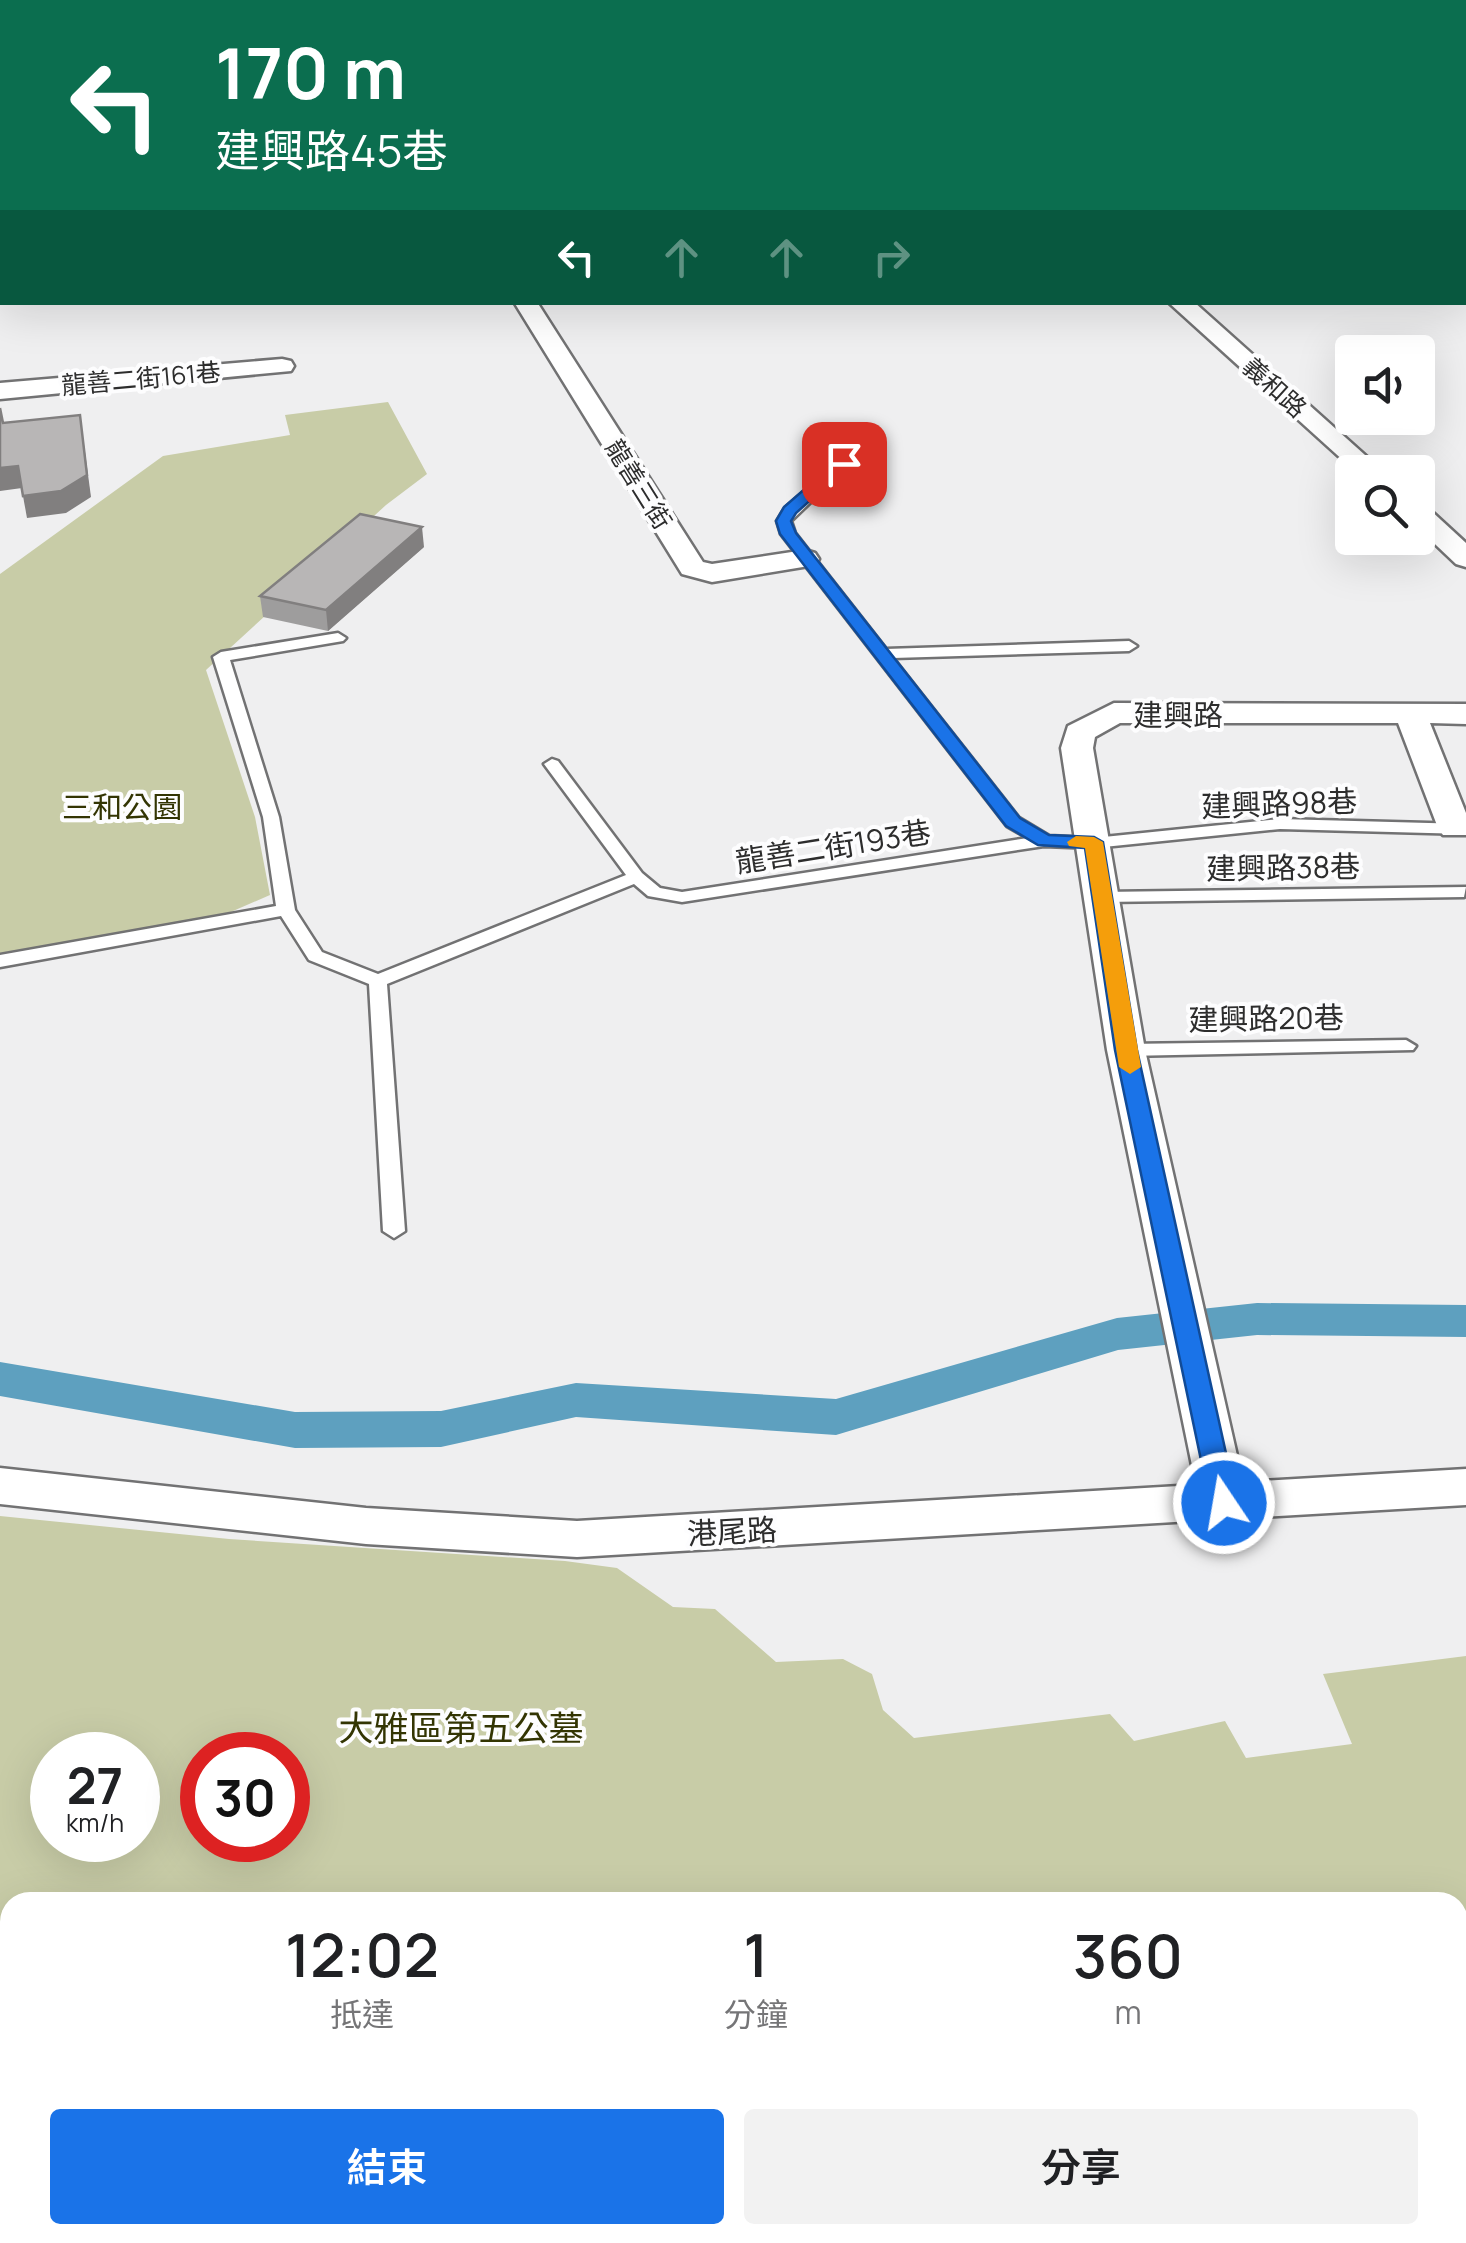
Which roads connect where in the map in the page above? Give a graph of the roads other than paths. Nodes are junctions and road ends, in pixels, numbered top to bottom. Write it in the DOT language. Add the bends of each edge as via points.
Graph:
graph roads {
  1 [pos="527,305"];
  2 [pos="1182,305"];
  3 [pos="282,366"];
  4 [pos="0,390"];
  5 [pos="1352,455"];
  6 [pos="844,464"];
  7 [pos="1435,530"];
  8 [pos="1466,558"];
  9 [pos="805,559"];
  10 [pos="338,638"];
  11 [pos="1129,646"];
  12 [pos="880,654"];
  13 [pos="1411,714"];
  14 [pos="1466,714"];
  15 [pos="552,764"];
  16 [pos="1460,829"];
  17 [pos="1045,841"];
  18 [pos="1094,842"];
  19 [pos="636,877"];
  20 [pos="1464,892"];
  21 [pos="1102,898"];
  22 [pos="286,910"];
  23 [pos="0,961"];
  24 [pos="378,981"];
  25 [pos="1406,1046"];
  26 [pos="1126,1050"];
  27 [pos="394,1231"];
  28 [pos="0,1486"];
  29 [pos="1466,1487"];
  30 [pos="1224,1503"];
  1 -- 9 [label="street, 龍善三街" via="692,568 712,573"];
  2 -- 5 [label="street, 義和路"];
  3 -- 4 [label="street, 龍善二街161巷"];
  6 -- 9 [label="lane" via="784,521"];
  7 -- 8 [label="street"];
  9 -- 12 [label="lane"];
  10 -- 22 [label="lane" via="221,657 271,818"];
  11 -- 12 [label="lane"];
  12 -- 17 [label="lane" via="1013,822"];
  13 -- 14 [label="street, 建興路"];
  13 -- 16 [label="street"];
  13 -- 18 [label="street, 建興路" via="1114,713 1079,732"];
  15 -- 19 [label="lane, 龍善二街193巷"];
  16 -- 18 [label="lane, 建興路98巷" via="1280,824"];
  17 -- 18 [label="lane, 建興路98巷"];
  17 -- 19 [label="lane, 龍善二街193巷" via="682,897 654,892"];
  18 -- 21 [label="street, 建興路"];
  19 -- 24 [label="lane"];
  20 -- 21 [label="lane, 建興路38巷"];
  21 -- 26 [label="street, 建興路"];
  22 -- 23 [label="lane"];
  22 -- 24 [label="lane" via="314,956"];
  24 -- 27 [label="lane"];
  25 -- 26 [label="lane, 建興路20巷"];
  26 -- 30 [label="street, 建興路"];
  28 -- 30 [label="street, 港尾路" via="366,1526 577,1538"];
  29 -- 30 [label="street, 港尾路"];
}
